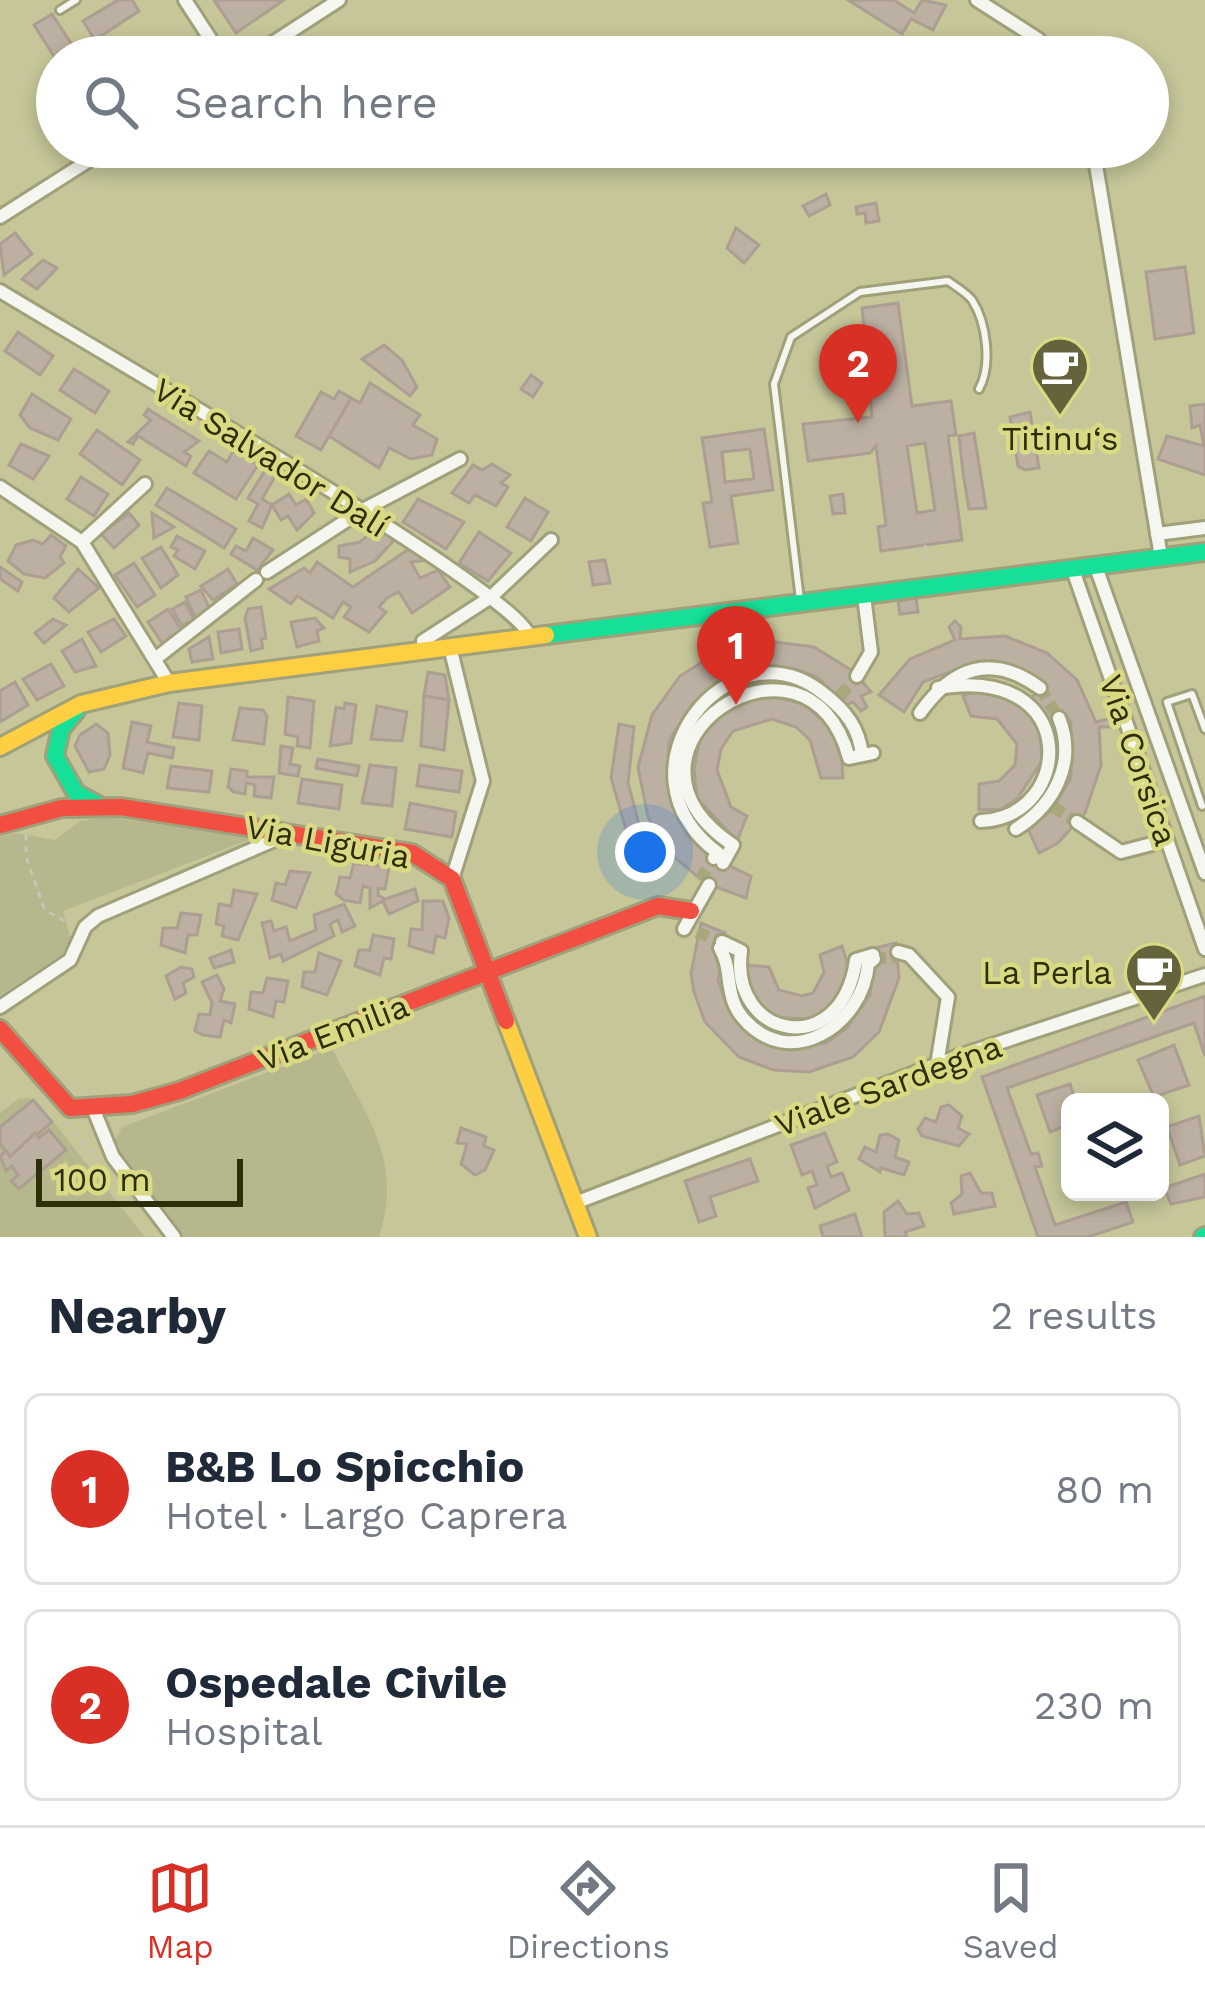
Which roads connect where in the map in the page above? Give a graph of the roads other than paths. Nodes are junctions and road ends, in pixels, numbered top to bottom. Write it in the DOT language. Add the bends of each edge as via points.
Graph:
graph roads {
  1 [pos="76,0"];
  2 [pos="185,0"];
  3 [pos="339,0"];
  4 [pos="976,0"];
  5 [pos="60,10"];
  6 [pos="209,36"];
  7 [pos="283,36"];
  8 [pos="1033,36"];
  9 [pos="77,168"];
  10 [pos="1096,168"];
  11 [pos="0,217"];
  12 [pos="0,292"];
  13 [pos="979,389"];
  14 [pos="460,459"];
  15 [pos="145,484"];
  16 [pos="0,487"];
  17 [pos="362,511"];
  18 [pos="1205,528"];
  19 [pos="1157,534"];
  20 [pos="551,540"];
  21 [pos="82,542"];
  22 [pos="1205,552"];
  23 [pos="1161,557"];
  24 [pos="1096,567"];
  25 [pos="1073,570"];
  26 [pos="864,596"];
  27 [pos="490,597"];
  28 [pos="801,604"];
  29 [pos="529,636"];
  30 [pos="450,647"];
  31 [pos="425,649"];
  32 [pos="155,659"];
  33 [pos="857,676"];
  34 [pos="169,683"];
  35 [pos="938,688"];
  36 [pos="1040,688"];
  37 [pos="81,704"];
  38 [pos="920,713"];
  39 [pos="1059,718"];
  40 [pos="1205,729"];
  41 [pos="2,748"];
  42 [pos="861,756"];
  43 [pos="1034,793"];
  44 [pos="1203,804"];
  45 [pos="1050,805"];
  46 [pos="100,806"];
  47 [pos="0,813"];
  48 [pos="32,814"];
  49 [pos="1185,816"];
  50 [pos="981,821"];
  51 [pos="1077,822"];
  52 [pos="0,825"];
  53 [pos="1016,829"];
  54 [pos="281,830"];
  55 [pos="1167,840"];
  56 [pos="718,860"];
  57 [pos="1205,873"];
  58 [pos="452,879"];
  59 [pos="705,883"];
  60 [pos="694,905"];
  61 [pos="692,933"];
  62 [pos="721,945"];
  63 [pos="1205,950"];
  64 [pos="902,954"];
  65 [pos="874,957"];
  66 [pos="488,970"];
  67 [pos="1205,975"];
  68 [pos="0,1007"];
  69 [pos="0,1029"];
  70 [pos="937,1065"];
  71 [pos="93,1108"];
  72 [pos="575,1203"];
  73 [pos="174,1237"];
  74 [pos="588,1237"];
  1 -- 5 [label="lane"];
  2 -- 6 [label="street"];
  3 -- 7 [label="street"];
  4 -- 8 [label="street"];
  9 -- 11 [label="street"];
  10 -- 19 [label="street"];
  12 -- 17 [label="street, Via Salvador Dalí"];
  13 -- 28 [label="lane" via="988,356 981,327 972,299 948,281 860,292 791,337 774,384"];
  14 -- 17 [label="street"];
  15 -- 21 [label="street"];
  16 -- 21 [label="street"];
  17 -- 27 [label="street, Via Salvador Dalí"];
  17 -- 32 [label="street"];
  18 -- 19 [label="street"];
  19 -- 23 [label="street"];
  20 -- 27 [label="street"];
  21 -- 32 [label="street"];
  22 -- 23 [label="street"];
  23 -- 24 [label="street"];
  24 -- 25 [label="street"];
  24 -- 49 [label="street, Via Corsica"];
  25 -- 26 [label="street"];
  25 -- 55 [label="street, Via Corsica"];
  26 -- 28 [label="street"];
  26 -- 33 [label="street" via="871,652"];
  27 -- 29 [label="street, Via Salvador Dalí" via="527,625"];
  27 -- 31 [label="street" via="423,641"];
  28 -- 29 [label="street"];
  29 -- 30 [label="street"];
  30 -- 31 [label="street"];
  30 -- 58 [label="street" via="483,781"];
  31 -- 34 [label="street"];
  32 -- 34 [label="street"];
  34 -- 37 [label="street"];
  35 -- 36 [label="street" via="956,673 996,667"];
  35 -- 38 [label="street"];
  35 -- 43 [label="street" via="1007,688 1038,712 1050,756"];
  37 -- 41 [label="street"];
  37 -- 46 [label="street" via="62,729 56,756 76,793"];
  39 -- 45 [label="street" via="1062,771"];
  40 -- 44 [label="lane" via="1192,694 1167,702"];
  42 -- 56 [label="street" via="853,722 792,676 742,679 717,691 680,733 673,756 675,796"];
  43 -- 45 [label="street"];
  43 -- 50 [label="street" via="1006,817"];
  44 -- 49 [label="lane"];
  45 -- 53 [label="street"];
  46 -- 48 [label="street, Via Liguria"];
  46 -- 54 [label="street, Via Liguria"];
  47 -- 48 [label="street, Via Liguria"];
  48 -- 52 [label="street, Via Liguria"];
  49 -- 57 [label="street, Via Corsica"];
  51 -- 55 [label="street" via="1121,852"];
  54 -- 58 [label="street, Via Liguria" via="412,853"];
  54 -- 68 [label="street" via="279,838 98,916 70,960"];
  55 -- 63 [label="street, Via Corsica"];
  58 -- 66 [label="street, Via Liguria"];
  59 -- 60 [label="street"];
  60 -- 61 [label="street"];
  60 -- 66 [label="street, Via Emilia" via="658,906"];
  62 -- 65 [label="street" via="729,994 742,1016 792,1042 852,1014"];
  64 -- 70 [label="street" via="948,997"];
  66 -- 71 [label="street, Via Emilia" via="179,1091"];
  66 -- 72 [label="street, Via Liguria"];
  67 -- 70 [label="street, Viale Sardegna"];
  69 -- 71 [label="street" via="70,1108"];
  70 -- 72 [label="street, Viale Sardegna"];
  71 -- 73 [label="street" via="113,1157"];
  72 -- 74 [label="street, Via Liguria"];
}
